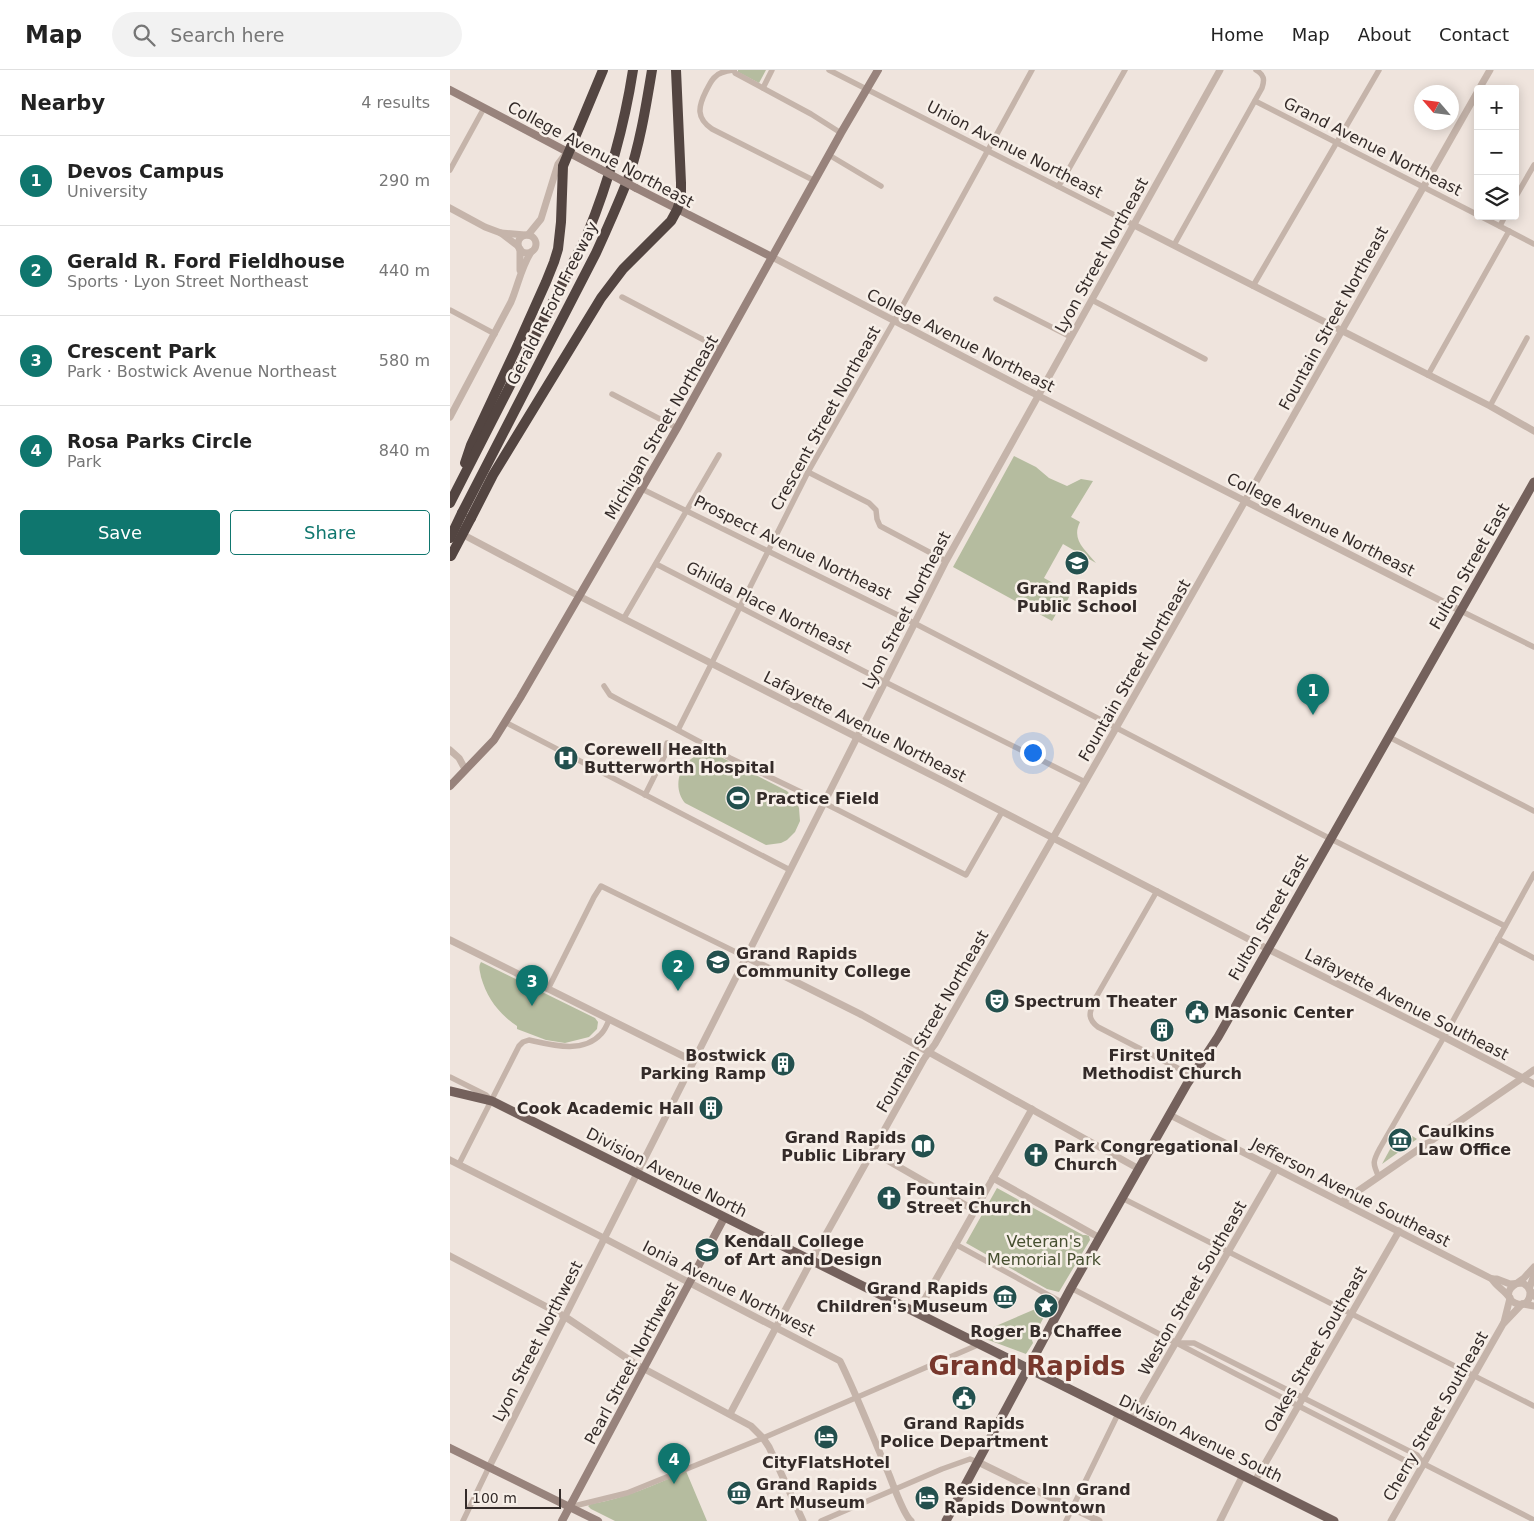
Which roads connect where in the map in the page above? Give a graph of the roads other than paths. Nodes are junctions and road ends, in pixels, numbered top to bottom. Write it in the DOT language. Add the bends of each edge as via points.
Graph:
graph roads {
  1 [pos="603,70"];
  2 [pos="633,70"];
  3 [pos="652,70"];
  4 [pos="676,70"];
  5 [pos="734,70"];
  6 [pos="772,70"];
  7 [pos="829,70"];
  8 [pos="878,70"];
  9 [pos="1032,70"];
  10 [pos="1125,70"];
  11 [pos="1220,70"];
  12 [pos="1256,70"];
  13 [pos="1379,70"];
  14 [pos="1490,70"];
  15 [pos="1481,85"];
  16 [pos="763,88"];
  17 [pos="867,90"];
  18 [pos="451,91"];
  19 [pos="1474,97"];
  20 [pos="1255,101"];
  21 [pos="484,108"];
  22 [pos="841,133"];
  23 [pos="1337,144"];
  24 [pos="988,150"];
  25 [pos="568,152"];
  26 [pos="829,155"];
  27 [pos="1534,165"];
  28 [pos="450,170"];
  29 [pos="815,180"];
  30 [pos="881,186"];
  31 [pos="1058,186"];
  32 [pos="1422,188"];
  33 [pos="1519,191"];
  34 [pos="450,208"];
  35 [pos="677,210"];
  36 [pos="1474,214"];
  37 [pos="1487,220"];
  38 [pos="1503,220"];
  39 [pos="1134,225"];
  40 [pos="1500,226"];
  41 [pos="1509,231"];
  42 [pos="501,233"];
  43 [pos="527,235"];
  44 [pos="1534,244"];
  45 [pos="1174,245"];
  46 [pos="519,248"];
  47 [pos="531,252"];
  48 [pos="772,257"];
  49 [pos="520,273"];
  50 [pos="1253,286"];
  51 [pos="622,297"];
  52 [pos="996,300"];
  53 [pos="1092,300"];
  54 [pos="450,310"];
  55 [pos="894,321"];
  56 [pos="1342,331"];
  57 [pos="494,334"];
  58 [pos="1071,337"];
  59 [pos="1526,338"];
  60 [pos="722,349"];
  61 [pos="1205,359"];
  62 [pos="1428,374"];
  63 [pos="612,394"];
  64 [pos="1038,395"];
  65 [pos="1490,406"];
  66 [pos="450,417"];
  67 [pos="677,428"];
  68 [pos="1534,431"];
  69 [pos="719,454"];
  70 [pos="808,472"];
  71 [pos="1534,482"];
  72 [pos="458,488"];
  73 [pos="642,489"];
  74 [pos="1246,501"];
  75 [pos="450,504"];
  76 [pos="686,510"];
  77 [pos="466,516"];
  78 [pos="450,528"];
  79 [pos="450,538"];
  80 [pos="768,550"];
  81 [pos="451,557"];
  82 [pos="946,561"];
  83 [pos="656,564"];
  84 [pos="579,596"];
  85 [pos="740,607"];
  86 [pos="1461,610"];
  87 [pos="624,618"];
  88 [pos="914,623"];
  89 [pos="1534,647"];
  90 [pos="712,664"];
  91 [pos="885,682"];
  92 [pos="604,686"];
  93 [pos="505,722"];
  94 [pos="1116,728"];
  95 [pos="678,730"];
  96 [pos="856,737"];
  97 [pos="1389,737"];
  98 [pos="667,743"];
  99 [pos="450,750"];
  100 [pos="465,769"];
  101 [pos="1085,782"];
  102 [pos="450,786"];
  103 [pos="645,795"];
  104 [pos="823,804"];
  105 [pos="1534,811"];
  106 [pos="1002,812"];
  107 [pos="1054,838"];
  108 [pos="1331,838"];
  109 [pos="790,870"];
  110 [pos="1534,874"];
  111 [pos="1157,891"];
  112 [pos="1505,926"];
  113 [pos="450,940"];
  114 [pos="1498,940"];
  115 [pos="1268,949"];
  116 [pos="746,957"];
  117 [pos="1534,958"];
  118 [pos="548,989"];
  119 [pos="609,1020"];
  120 [pos="1444,1037"];
  121 [pos="929,1052"];
  122 [pos="693,1061"];
  123 [pos="1534,1070"];
  124 [pos="1192,1076"];
  125 [pos="450,1077"];
  126 [pos="1523,1078"];
  127 [pos="1534,1084"];
  128 [pos="450,1091"];
  129 [pos="492,1101"];
  130 [pos="1032,1109"];
  131 [pos="1170,1115"];
  132 [pos="873,1152"];
  133 [pos="450,1160"];
  134 [pos="459,1164"];
  135 [pos="1139,1169"];
  136 [pos="1276,1169"];
  137 [pos="636,1174"];
  138 [pos="1379,1177"];
  139 [pos="993,1178"];
  140 [pos="1122,1198"];
  141 [pos="1342,1202"];
  142 [pos="974,1210"];
  143 [pos="724,1218"];
  144 [pos="1399,1231"];
  145 [pos="604,1238"];
  146 [pos="1100,1238"];
  147 [pos="956,1244"];
  148 [pos="1229,1251"];
  149 [pos="450,1256"];
  150 [pos="812,1262"];
  151 [pos="1534,1267"];
  152 [pos="1534,1275"];
  153 [pos="1492,1279"];
  154 [pos="689,1283"];
  155 [pos="1516,1283"];
  156 [pos="1071,1288"];
  157 [pos="1531,1292"];
  158 [pos="1510,1298"];
  159 [pos="1063,1303"];
  160 [pos="1523,1304"];
  161 [pos="1534,1306"];
  162 [pos="916,1313"];
  163 [pos="1352,1313"];
  164 [pos="564,1316"];
  165 [pos="1503,1324"];
  166 [pos="776,1329"];
  167 [pos="1176,1343"];
  168 [pos="980,1344"];
  169 [pos="643,1368"];
  170 [pos="1029,1368"];
  171 [pos="1474,1375"];
  172 [pos="857,1398"];
  173 [pos="1302,1398"];
  174 [pos="1298,1406"];
  175 [pos="1534,1406"];
  176 [pos="730,1414"];
  177 [pos="1118,1414"];
  178 [pos="1132,1420"];
  179 [pos="763,1438"];
  180 [pos="450,1448"];
  181 [pos="978,1462"];
  182 [pos="1424,1464"];
  183 [pos="489,1467"];
  184 [pos="1243,1475"];
  185 [pos="1254,1481"];
  186 [pos="895,1490"];
  187 [pos="570,1507"];
  188 [pos="1073,1508"];
  189 [pos="1534,1520"];
  190 [pos="463,1521"];
  191 [pos="562,1521"];
  192 [pos="598,1521"];
  193 [pos="803,1521"];
  194 [pos="821,1521"];
  195 [pos="911,1521"];
  196 [pos="946,1521"];
  197 [pos="1066,1521"];
  198 [pos="1099,1521"];
  199 [pos="1220,1521"];
  200 [pos="1334,1521"];
  201 [pos="1391,1521"];
  1 -- 25 [label="highway"];
  2 -- 72 [label="highway, Gerald R Ford Freeway" via="616,152 587,235"];
  3 -- 77 [label="highway, Gerald R Ford Freeway" via="643,123 628,177 612,216"];
  4 -- 35 [label="highway" via="681,183"];
  5 -- 16 [label="street"];
  5 -- 29 [label="street" via="712,79 702,98 702,120 712,129"];
  6 -- 16 [label="street"];
  7 -- 17 [label="street, Union Avenue Northeast"];
  8 -- 17 [label="main road, Michigan Street Northeast"];
  9 -- 24 [label="street, Crescent Street Northeast"];
  10 -- 31 [label="street"];
  11 -- 39 [label="street, Lyon Street Northeast"];
  12 -- 20 [label="street" via="1264,78"];
  13 -- 23 [label="street"];
  14 -- 15 [label="street, Fountain Street Northeast"];
  16 -- 22 [label="street"];
  17 -- 22 [label="main road, Michigan Street Northeast"];
  17 -- 24 [label="street, Union Avenue Northeast"];
  18 -- 21 [label="main road, College Avenue Northeast"];
  19 -- 32 [label="street, Fountain Street Northeast"];
  20 -- 23 [label="street, Grand Avenue Northeast"];
  20 -- 45 [label="street"];
  21 -- 25 [label="main road, College Avenue Northeast"];
  21 -- 28 [label="street"];
  22 -- 26 [label="main road, Michigan Street Northeast"];
  23 -- 32 [label="street, Grand Avenue Northeast"];
  23 -- 50 [label="street"];
  24 -- 31 [label="street, Union Avenue Northeast"];
  24 -- 55 [label="street, Crescent Street Northeast"];
  25 -- 35 [label="main road, College Avenue Northeast, bridge"];
  25 -- 43 [label="street" via="558,164 541,219"];
  25 -- 72 [label="highway" via="563,166 561,222 554,262 470,445"];
  26 -- 29 [label="main road, Michigan Street Northeast"];
  26 -- 30 [label="street"];
  27 -- 33 [label="street"];
  29 -- 48 [label="main road, Michigan Street Northeast"];
  31 -- 39 [label="street, Union Avenue Northeast"];
  32 -- 36 [label="street, Grand Avenue Northeast"];
  32 -- 56 [label="street, Fountain Street Northeast"];
  34 -- 42 [label="street" via="485,228"];
  35 -- 48 [label="main road, College Avenue Northeast"];
  35 -- 77 [label="highway" via="671,221 623,269 601,298"];
  37 -- 40 [label="street, Grand Avenue Northeast"];
  38 -- 40 [label="street"];
  39 -- 45 [label="street, Union Avenue Northeast"];
  39 -- 53 [label="street, Lyon Street Northeast"];
  40 -- 41 [label="street, Grand Avenue Northeast"];
  41 -- 44 [label="street, Grand Avenue Northeast"];
  41 -- 62 [label="street"];
  42 -- 43 [label="street"];
  42 -- 46 [label="street"];
  43 -- 46 [label="street" via="519,240"];
  43 -- 47 [label="street" via="536,243"];
  45 -- 50 [label="street, Union Avenue Northeast"];
  46 -- 47 [label="street" via="524,253"];
  46 -- 49 [label="street"];
  47 -- 49 [label="street"];
  48 -- 55 [label="street, College Avenue Northeast"];
  48 -- 60 [label="main road, Michigan Street Northeast"];
  49 -- 57 [label="street" via="512,302"];
  50 -- 56 [label="street, Union Avenue Northeast"];
  51 -- 60 [label="street"];
  52 -- 58 [label="street"];
  53 -- 58 [label="street, Lyon Street Northeast"];
  53 -- 61 [label="street"];
  54 -- 57 [label="street"];
  55 -- 64 [label="street, College Avenue Northeast"];
  55 -- 70 [label="street, Crescent Street Northeast"];
  56 -- 62 [label="street, Union Avenue Northeast"];
  56 -- 74 [label="street, Fountain Street Northeast"];
  57 -- 66 [label="street"];
  58 -- 64 [label="street, Lyon Street Northeast"];
  59 -- 65 [label="street"];
  60 -- 67 [label="main road, Michigan Street Northeast"];
  62 -- 65 [label="street, Union Avenue Northeast"];
  63 -- 67 [label="street"];
  64 -- 74 [label="street, College Avenue Northeast"];
  64 -- 82 [label="street, Lyon Street Northeast"];
  65 -- 68 [label="street, Union Avenue Northeast"];
  67 -- 73 [label="main road, Michigan Street Northeast"];
  69 -- 76 [label="street"];
  70 -- 80 [label="street, Crescent Street Northeast"];
  70 -- 82 [label="street" via="869,503 876,510 880,526"];
  71 -- 86 [label="main road, Fulton Street East"];
  72 -- 75 [label="highway, Gerald R Ford Freeway"];
  73 -- 76 [label="street, Prospect Avenue Northeast"];
  73 -- 84 [label="main road, Michigan Street Northeast"];
  74 -- 86 [label="street, College Avenue Northeast"];
  74 -- 94 [label="street, Fountain Street Northeast"];
  76 -- 80 [label="street, Prospect Avenue Northeast"];
  76 -- 83 [label="street"];
  77 -- 79 [label="highway, Gerald R Ford Freeway, bridge"];
  77 -- 81 [label="highway, bridge"];
  78 -- 84 [label="street, Lafayette Avenue Northeast"];
  80 -- 85 [label="street, Crescent Street Northeast"];
  80 -- 88 [label="street, Prospect Avenue Northeast"];
  82 -- 88 [label="street, Lyon Street Northeast"];
  83 -- 85 [label="street, Ghilda Place Northeast"];
  83 -- 87 [label="street"];
  84 -- 87 [label="street, Lafayette Avenue Northeast"];
  84 -- 93 [label="main road, Michigan Street Northeast"];
  85 -- 90 [label="street, Crescent Street Northeast"];
  85 -- 91 [label="street, Ghilda Place Northeast"];
  86 -- 89 [label="street"];
  86 -- 97 [label="main road, Fulton Street East"];
  87 -- 90 [label="street, Lafayette Avenue Northeast"];
  88 -- 91 [label="street, Lyon Street Northeast"];
  88 -- 94 [label="street, Prospect Avenue Northeast"];
  90 -- 95 [label="street, Crescent Street Northeast"];
  90 -- 96 [label="street, Lafayette Avenue Northeast"];
  91 -- 96 [label="street, Lyon Street Northeast"];
  91 -- 101 [label="street, Ghilda Place Northeast"];
  92 -- 95 [label="street" via="610,696"];
  93 -- 100 [label="main road, Michigan Street Northeast" via="494,740"];
  93 -- 103 [label="street"];
  94 -- 101 [label="street, Fountain Street Northeast"];
  94 -- 108 [label="street, Prospect Avenue Northeast"];
  95 -- 104 [label="street"];
  96 -- 104 [label="street, Lyon Street Northeast"];
  96 -- 106 [label="street, Lafayette Avenue Northeast"];
  97 -- 105 [label="street"];
  97 -- 108 [label="main road, Fulton Street East"];
  98 -- 103 [label="street" via="665,755"];
  99 -- 100 [label="street"];
  100 -- 102 [label="main road, Michigan Street Northeast"];
  101 -- 107 [label="street, Fountain Street Northeast"];
  103 -- 109 [label="street"];
  104 -- 106 [label="street" via="966,875"];
  104 -- 109 [label="street, Lyon Street Northeast"];
  106 -- 107 [label="street, Lafayette Avenue Northeast"];
  107 -- 111 [label="street, Lafayette Avenue Northeast"];
  107 -- 121 [label="street, Fountain Street Northeast"];
  108 -- 112 [label="street, Prospect Avenue Northeast"];
  108 -- 115 [label="main road, Fulton Street East"];
  109 -- 116 [label="street, Lyon Street Northeast"];
  110 -- 112 [label="street"];
  111 -- 115 [label="street, Lafayette Avenue Northeast"];
  111 -- 124 [label="street" via="1095,999 1090,1018 1098,1027"];
  112 -- 114 [label="street"];
  113 -- 118 [label="street"];
  114 -- 117 [label="street"];
  114 -- 120 [label="street"];
  115 -- 120 [label="street, Lafayette Avenue Southeast"];
  115 -- 124 [label="main road, Fulton Street East"];
  116 -- 118 [label="street" via="601,886"];
  116 -- 121 [label="street"];
  116 -- 122 [label="street, Lyon Street Northeast"];
  118 -- 119 [label="street"];
  119 -- 122 [label="street"];
  119 -- 129 [label="street" via="597,1038 579,1045 564,1047 529,1040 524,1042"];
  120 -- 126 [label="street, Lafayette Avenue Southeast"];
  120 -- 138 [label="street" via="1373,1162"];
  121 -- 130 [label="street"];
  121 -- 132 [label="street, Fountain Street Northeast"];
  122 -- 137 [label="street, Lyon Street Northeast"];
  123 -- 126 [label="street"];
  124 -- 131 [label="main road, Fulton Street East"];
  125 -- 129 [label="street"];
  126 -- 127 [label="street, Lafayette Avenue Southeast"];
  126 -- 138 [label="street"];
  128 -- 129 [label="main road, Division Avenue North"];
  129 -- 134 [label="street"];
  129 -- 137 [label="main road, Division Avenue North"];
  130 -- 135 [label="street"];
  130 -- 139 [label="street"];
  131 -- 135 [label="main road, Fulton Street East"];
  131 -- 136 [label="street, Jefferson Avenue Southeast"];
  132 -- 142 [label="street"];
  132 -- 150 [label="street, Fountain Street Northeast"];
  133 -- 134 [label="street, Ionia Avenue Northwest"];
  134 -- 145 [label="street, Ionia Avenue Northwest"];
  135 -- 140 [label="main road, Fulton Street East"];
  136 -- 141 [label="street, Jefferson Avenue Southeast"];
  136 -- 148 [label="street, Weston Street Southeast"];
  137 -- 143 [label="main road, Division Avenue North"];
  137 -- 145 [label="street, Lyon Street Northwest"];
  138 -- 141 [label="street"];
  139 -- 142 [label="street"];
  139 -- 146 [label="street"];
  140 -- 146 [label="main road, Fulton Street East"];
  140 -- 148 [label="street"];
  141 -- 144 [label="street, Jefferson Avenue Southeast"];
  142 -- 147 [label="street"];
  143 -- 150 [label="main road, Division Avenue North"];
  143 -- 154 [label="main road, Pearl Street Northwest"];
  144 -- 153 [label="street, Jefferson Avenue Southeast"];
  144 -- 163 [label="street, Oakes Street Southeast"];
  145 -- 154 [label="street, Ionia Avenue Northwest"];
  145 -- 164 [label="street, Lyon Street Northwest"];
  146 -- 156 [label="main road, Fulton Street East"];
  147 -- 159 [label="street"];
  147 -- 162 [label="street"];
  148 -- 163 [label="street"];
  148 -- 167 [label="street, Weston Street Southeast"];
  149 -- 164 [label="street"];
  150 -- 162 [label="main road, Division Avenue North"];
  150 -- 166 [label="street, Fountain Street Northeast"];
  151 -- 155 [label="street"];
  152 -- 157 [label="street"];
  153 -- 155 [label="street, Jefferson Avenue Southeast"];
  153 -- 158 [label="street, Jefferson Avenue Southeast"];
  154 -- 166 [label="street, Ionia Avenue Northwest"];
  154 -- 169 [label="main road, Pearl Street Northwest"];
  155 -- 157 [label="street" via="1525,1284"];
  155 -- 158 [label="street" via="1510,1290"];
  156 -- 159 [label="main road, Fulton Street East"];
  156 -- 167 [label="street"];
  157 -- 160 [label="street"];
  158 -- 160 [label="street" via="1514,1303"];
  158 -- 165 [label="street, Cherry Street Southeast"];
  159 -- 170 [label="main road, Fulton Street East"];
  160 -- 161 [label="street"];
  160 -- 165 [label="street, Cherry Street Southeast"];
  162 -- 168 [label="main road, Division Avenue North"];
  163 -- 171 [label="street"];
  163 -- 173 [label="street, Oakes Street Southeast"];
  164 -- 169 [label="street"];
  164 -- 183 [label="street, Lyon Street Northwest"];
  165 -- 171 [label="street, Cherry Street Southeast"];
  166 -- 172 [label="street, Ionia Avenue Northwest" via="840,1361"];
  166 -- 176 [label="street, Fountain Street Northeast"];
  167 -- 173 [label="street" via="1194,1343"];
  167 -- 174 [label="street"];
  167 -- 178 [label="street, Weston Street Southeast"];
  168 -- 170 [label="main road, Division Avenue North"];
  168 -- 172 [label="street"];
  169 -- 176 [label="street"];
  169 -- 187 [label="main road, Pearl Street Northwest"];
  170 -- 177 [label="main road, Division Avenue South"];
  170 -- 181 [label="main road, Fulton Street East"];
  171 -- 175 [label="street"];
  171 -- 182 [label="street, Cherry Street Southeast"];
  172 -- 179 [label="street"];
  172 -- 186 [label="street, Ionia Avenue Northwest"];
  173 -- 174 [label="street, Oakes Street Southeast"];
  173 -- 182 [label="street" via="1417,1455"];
  174 -- 182 [label="street" via="1412,1464"];
  174 -- 185 [label="street, Oakes Street Southeast"];
  176 -- 179 [label="street" via="751,1426"];
  177 -- 178 [label="main road, Division Avenue South"];
  177 -- 188 [label="street"];
  178 -- 184 [label="main road, Division Avenue South"];
  179 -- 187 [label="street" via="626,1493"];
  179 -- 193 [label="street"];
  180 -- 183 [label="main road"];
  181 -- 186 [label="street" via="967,1460"];
  181 -- 188 [label="street"];
  181 -- 196 [label="main road, Fulton Street East"];
  182 -- 189 [label="street"];
  182 -- 201 [label="street, Cherry Street Southeast"];
  183 -- 187 [label="main road"];
  183 -- 190 [label="street, Lyon Street Northwest"];
  184 -- 185 [label="main road, Division Avenue South"];
  184 -- 199 [label="street"];
  185 -- 200 [label="main road, Division Avenue South"];
  186 -- 194 [label="street"];
  186 -- 195 [label="street, Ionia Avenue Northwest"];
  187 -- 191 [label="main road, Pearl Street Northwest"];
  187 -- 192 [label="main road"];
  188 -- 197 [label="street"];
  188 -- 198 [label="street"];
}
